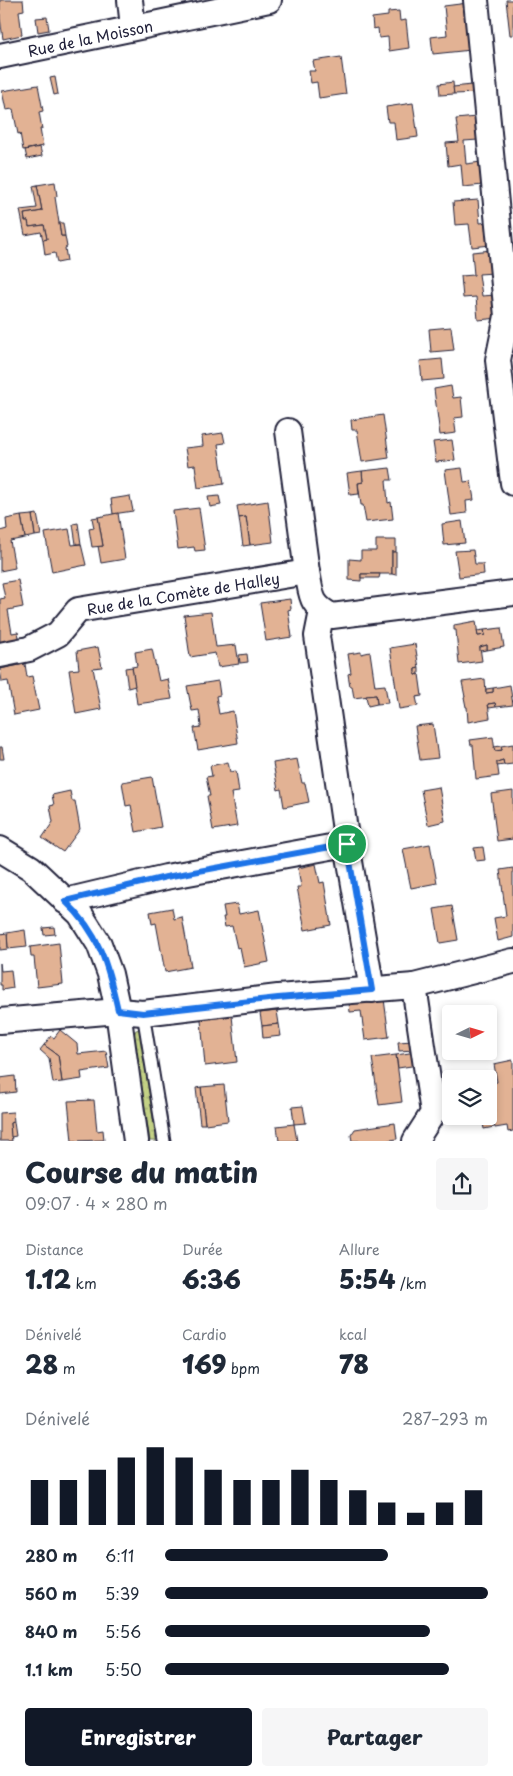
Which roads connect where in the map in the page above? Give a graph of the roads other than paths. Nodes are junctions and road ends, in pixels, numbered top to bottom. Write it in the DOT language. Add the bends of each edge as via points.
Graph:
graph roads {
  1 [pos="130,0"];
  2 [pos="269,0"];
  3 [pos="476,0"];
  4 [pos="133,27"];
  5 [pos="0,56"];
  6 [pos="288,431"];
  7 [pos="513,483"];
  8 [pos="307,572"];
  9 [pos="513,592"];
  10 [pos="322,611"];
  11 [pos="0,655"];
  12 [pos="347,844"];
  13 [pos="0,849"];
  14 [pos="65,901"];
  15 [pos="513,961"];
  16 [pos="414,986"];
  17 [pos="372,990"];
  18 [pos="118,1010"];
  19 [pos="143,1013"];
  20 [pos="0,1021"];
  21 [pos="136,1141"];
  22 [pos="164,1141"];
  23 [pos="415,1141"];
  1 -- 4 [label="street"];
  2 -- 4 [label="street, Rue de la Moisson"];
  3 -- 7 [label="street" via="507,316 498,360"];
  4 -- 5 [label="street, Rue de la Moisson"];
  6 -- 8 [label="street"];
  8 -- 10 [label="street" via="314,604"];
  8 -- 11 [label="street, Rue de la Comète de Halley" via="78,610 58,634 29,649"];
  9 -- 10 [label="street" via="332,616"];
  10 -- 12 [label="street" via="317,636"];
  12 -- 14 [label="street" via="166,877"];
  12 -- 17 [label="street"];
  13 -- 14 [label="street" via="31,868"];
  14 -- 18 [label="street" via="80,914 99,944"];
  15 -- 16 [label="street"];
  16 -- 17 [label="street"];
  16 -- 23 [label="street" via="433,1113"];
  17 -- 19 [label="street"];
  18 -- 19 [label="street"];
  18 -- 20 [label="street"];
  18 -- 21 [label="street"];
  19 -- 22 [label="lane"];
}
